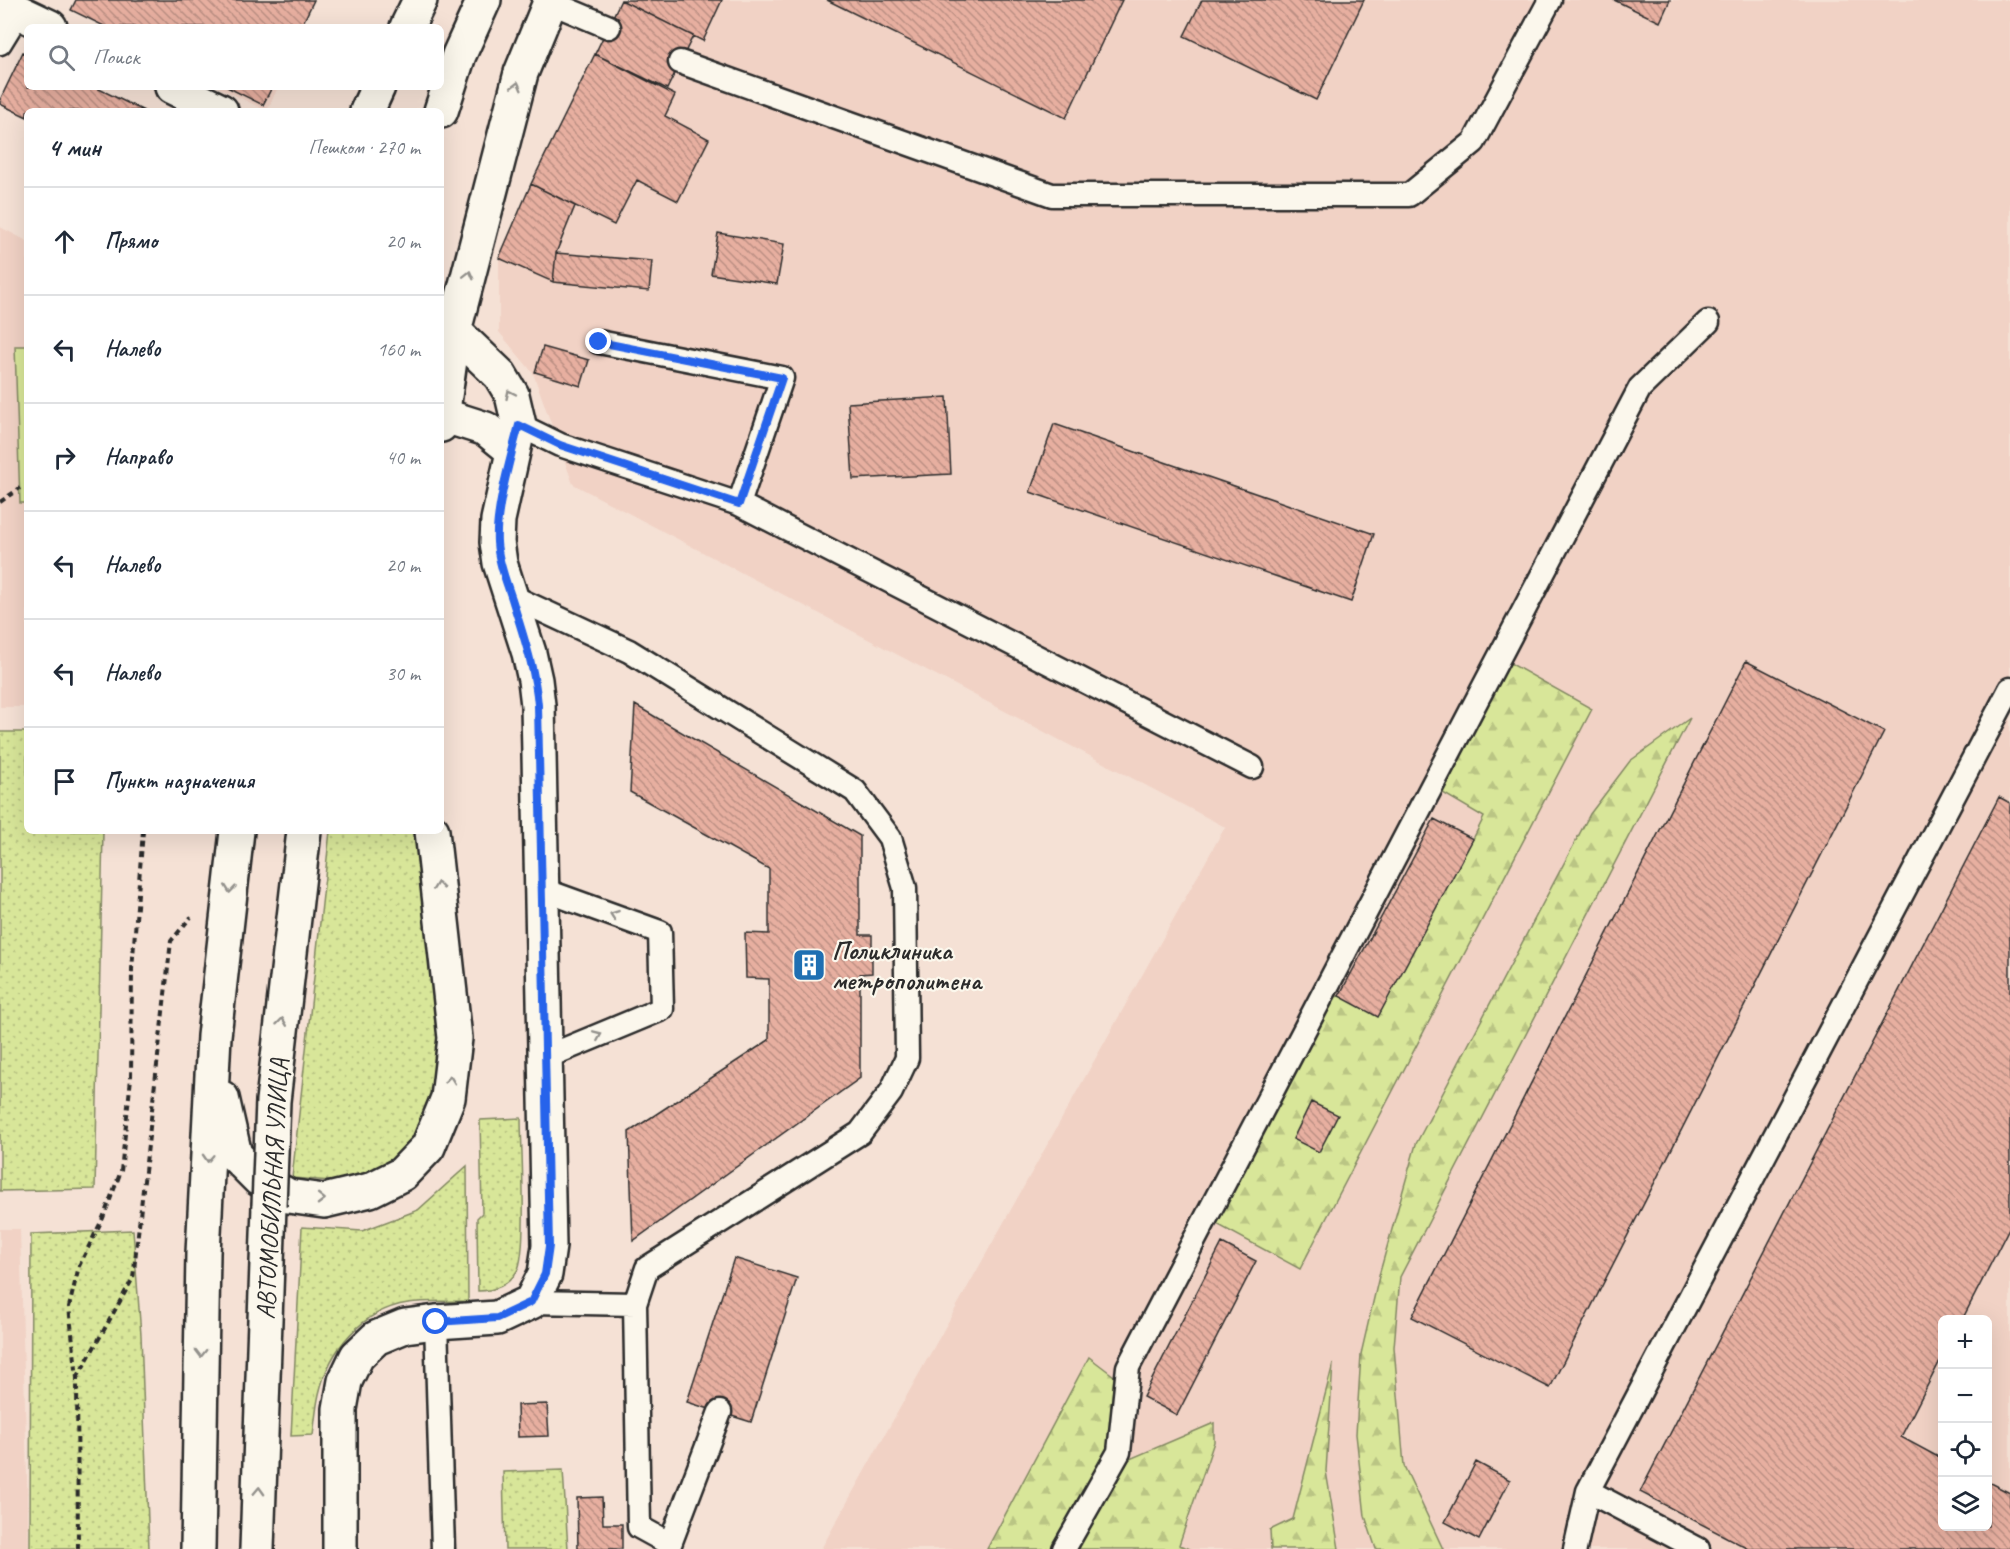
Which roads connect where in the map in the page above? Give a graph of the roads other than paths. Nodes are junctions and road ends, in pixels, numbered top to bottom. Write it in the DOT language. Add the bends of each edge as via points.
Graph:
graph roads {
  1 [pos="420,0"];
  2 [pos="484,0"];
  3 [pos="1550,0"];
  4 [pos="551,1"];
  5 [pos="9,7"];
  6 [pos="44,24"];
  7 [pos="408,24"];
  8 [pos="609,27"];
  9 [pos="0,43"];
  10 [pos="680,62"];
  11 [pos="178,90"];
  12 [pos="215,108"];
  13 [pos="442,108"];
  14 [pos="1708,322"];
  15 [pos="454,331"];
  16 [pos="599,342"];
  17 [pos="444,405"];
  18 [pos="444,420"];
  19 [pos="516,438"];
  20 [pos="739,504"];
  21 [pos="511,596"];
  22 [pos="2010,689"];
  23 [pos="1252,767"];
  24 [pos="237,834"];
  25 [pos="303,834"];
  26 [pos="432,834"];
  27 [pos="541,889"];
  28 [pos="214,1036"];
  29 [pos="544,1058"];
  30 [pos="531,1302"];
  31 [pos="635,1304"];
  32 [pos="436,1322"];
  33 [pos="720,1412"];
  34 [pos="1588,1491"];
  35 [pos="198,1549"];
  36 [pos="257,1549"];
  37 [pos="340,1549"];
  38 [pos="443,1549"];
  39 [pos="1064,1549"];
  40 [pos="1575,1549"];
  41 [pos="1698,1549"];
  1 -- 7 [label="main road"];
  2 -- 13 [label="main road" via="459,54"];
  3 -- 10 [label="lane" via="1474,142 1409,195 1052,195"];
  4 -- 8 [label="lane"];
  15 -- 4 [label="main road, one-way" via="520,73"];
  5 -- 6 [label="main road"];
  5 -- 9 [label="lane"];
  11 -- 12 [label="main road"];
  14 -- 39 [label="lane" via="1640,388 1128,1367 1119,1452"];
  15 -- 17 [label="main road"];
  19 -- 15 [label="main road, one-way" via="512,395 500,375"];
  16 -- 20 [label="lane" via="782,378"];
  18 -- 19 [label="main road"];
  19 -- 20 [label="lane" via="560,445"];
  19 -- 21 [label="main road" via="497,542"];
  20 -- 23 [label="lane"];
  21 -- 27 [label="main road" via="536,680"];
  21 -- 31 [label="lane" via="629,651 855,791 890,838 905,888 907,1058 891,1092 860,1133 647,1268"];
  22 -- 34 [label="lane"];
  24 -- 28 [label="main road, one-way"];
  36 -- 25 [label="main road, АВТОМОБИЛЬНАЯ УЛИЦА, one-way, bridge" via="273,1101"];
  28 -- 26 [label="main road, one-way" via="223,1103 236,1155 259,1179 288,1196 324,1201 370,1190 402,1174 428,1147 448,1098 455,1038"];
  27 -- 29 [label="main road"];
  29 -- 27 [label="lane, one-way" via="662,1009 660,932"];
  28 -- 35 [label="main road, one-way" via="203,1253"];
  29 -- 30 [label="main road" via="549,1246 545,1274"];
  30 -- 31 [label="lane"];
  30 -- 32 [label="main road" via="497,1318"];
  31 -- 33 [label="lane" via="639,1527 670,1544"];
  32 -- 37 [label="main road" via="405,1326 376,1338 357,1356 345,1381 340,1408"];
  32 -- 38 [label="lane"];
  34 -- 40 [label="lane"];
  34 -- 41 [label="lane"];
}
